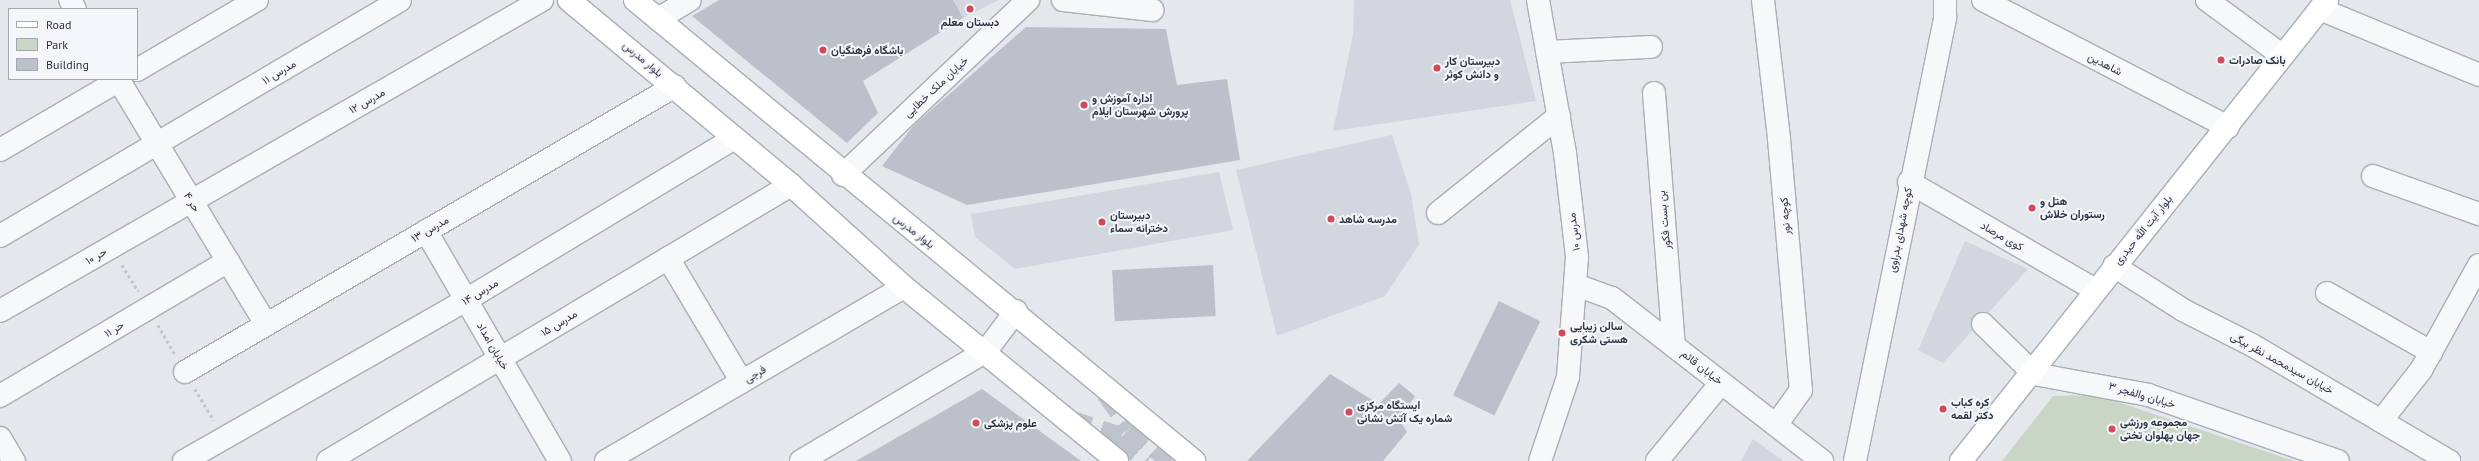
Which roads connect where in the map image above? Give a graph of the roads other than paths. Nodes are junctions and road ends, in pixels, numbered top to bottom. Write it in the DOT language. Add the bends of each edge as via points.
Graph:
graph roads {
  1 [pos="257,0"];
  2 [pos="400,0"];
  3 [pos="542,0"];
  4 [pos="569,0"];
  5 [pos="635,0"];
  6 [pos="690,0"];
  7 [pos="1028,0"];
  8 [pos="1063,0"];
  9 [pos="1538,0"];
  10 [pos="1763,0"];
  11 [pos="1945,0"];
  12 [pos="1983,0"];
  13 [pos="2207,0"];
  14 [pos="2324,4"];
  15 [pos="1152,10"];
  16 [pos="658,19"];
  17 [pos="1651,47"];
  18 [pos="1547,52"];
  19 [pos="2283,56"];
  20 [pos="138,69"];
  21 [pos="2479,75"];
  22 [pos="119,80"];
  23 [pos="125,80"];
  24 [pos="675,86"];
  25 [pos="1654,93"];
  26 [pos="1559,116"];
  27 [pos="2228,127"];
  28 [pos="732,139"];
  29 [pos="157,144"];
  30 [pos="0,150"];
  31 [pos="843,175"];
  32 [pos="2373,176"];
  33 [pos="1909,182"];
  34 [pos="791,185"];
  35 [pos="192,201"];
  36 [pos="1438,213"];
  37 [pos="2479,214"];
  38 [pos="3,227"];
  39 [pos="426,231"];
  40 [pos="668,258"];
  41 [pos="228,261"];
  42 [pos="2479,265"];
  43 [pos="2114,266"];
  44 [pos="1576,285"];
  45 [pos="904,287"];
  46 [pos="2095,290"];
  47 [pos="2327,293"];
  48 [pos="466,300"];
  49 [pos="0,311"];
  50 [pos="1016,311"];
  51 [pos="266,324"];
  52 [pos="1983,324"];
  53 [pos="1674,346"];
  54 [pos="986,352"];
  55 [pos="2431,352"];
  56 [pos="500,359"];
  57 [pos="185,372"];
  58 [pos="2034,374"];
  59 [pos="742,382"];
  60 [pos="1722,383"];
  61 [pos="0,396"];
  62 [pos="2381,421"];
  63 [pos="1776,425"];
  64 [pos="0,438"];
  65 [pos="350,455"];
  66 [pos="14,461"];
  67 [pos="184,461"];
  68 [pos="328,461"];
  69 [pos="560,461"];
  70 [pos="606,461"];
  71 [pos="801,461"];
  72 [pos="1117,461"];
  73 [pos="1194,461"];
  74 [pos="1540,461"];
  75 [pos="1656,461"];
  76 [pos="1822,461"];
  77 [pos="1855,461"];
  78 [pos="1961,461"];
  79 [pos="2338,461"];
  80 [pos="2450,461"];
  1 -- 20 [label="street"];
  2 -- 29 [label="street, مدرس ۱۱"];
  3 -- 35 [label="street, مدرس ۱۲"];
  4 -- 24 [label="main road, بلوار مدرس"];
  5 -- 16 [label="main road, بلوار مدرس"];
  6 -- 16 [label="street"];
  7 -- 31 [label="street, خیابان ملک خطایی"];
  8 -- 15 [label="street"];
  9 -- 18 [label="street, مدرس ۱۰"];
  10 -- 63 [label="street, کوچه نور" via="1779,139 1801,390"];
  11 -- 33 [label="street, کوچه شهدای بدراوی" via="1944,17"];
  12 -- 27 [label="street, شاهدین"];
  13 -- 19 [label="street"];
  14 -- 19 [label="main road, بلوار آیت الله حیدری"];
  14 -- 21 [label="street"];
  16 -- 31 [label="main road, بلوار مدرس"];
  17 -- 18 [label="street"];
  18 -- 26 [label="street, مدرس ۱۰"];
  19 -- 27 [label="main road, بلوار آیت الله حیدری"];
  22 -- 30 [label="street"];
  23 -- 29 [label="street, حر ۴"];
  24 -- 28 [label="main road, بلوار مدرس"];
  24 -- 39 [label="street, مدرس ۱۳"];
  25 -- 53 [label="street, بن بست فکور"];
  26 -- 36 [label="street"];
  26 -- 44 [label="street, مدرس ۱۰" via="1577,257"];
  27 -- 43 [label="main road, بلوار آیت الله حیدری"];
  28 -- 34 [label="main road, بلوار مدرس"];
  28 -- 48 [label="street, مدرس ۱۴"];
  29 -- 35 [label="street, حر ۴"];
  29 -- 38 [label="street, مدرس ۱۱"];
  31 -- 50 [label="main road, بلوار مدرس"];
  32 -- 37 [label="street"];
  33 -- 46 [label="street, کوی مرصاد"];
  33 -- 77 [label="street, کوچه شهدای بدراوی"];
  34 -- 40 [label="street, مدرس ۱۵"];
  34 -- 45 [label="main road, بلوار مدرس"];
  35 -- 41 [label="street, حر ۴"];
  35 -- 49 [label="street, حر ۱۰"];
  39 -- 48 [label="street, خیابان امداد"];
  39 -- 51 [label="street, مدرس ۱۳"];
  40 -- 56 [label="street, مدرس ۱۵"];
  40 -- 59 [label="street"];
  41 -- 51 [label="street, حر ۴"];
  41 -- 61 [label="street, حر ۱۱"];
  42 -- 55 [label="street"];
  43 -- 46 [label="main road, بلوار آیت الله حیدری"];
  43 -- 62 [label="street, خیابان سیدمحمد نظر بیگی" via="2183,310 2252,345"];
  44 -- 53 [label="street, خیابان قائم" via="1612,298"];
  44 -- 74 [label="street, مدرس ۱۰" via="1568,377"];
  45 -- 54 [label="main road, بلوار مدرس"];
  45 -- 59 [label="street, فرجی"];
  46 -- 58 [label="main road, بلوار آیت الله حیدری"];
  47 -- 55 [label="street"];
  48 -- 56 [label="street, خیابان امداد"];
  48 -- 67 [label="street, مدرس ۱۴"];
  50 -- 54 [label="street"];
  50 -- 73 [label="main road, بلوار مدرس"];
  51 -- 57 [label="street, مدرس ۱۳"];
  52 -- 58 [label="street"];
  53 -- 60 [label="street, خیابان قائم"];
  54 -- 71 [label="street"];
  54 -- 72 [label="main road, بلوار مدرس"];
  55 -- 62 [label="street"];
  56 -- 65 [label="street, مدرس ۱۵"];
  56 -- 69 [label="street, خیابان امداد"];
  58 -- 78 [label="main road, بلوار آیت الله حیدری"];
  58 -- 79 [label="street, خیابان والفجر ۳" via="2148,395"];
  59 -- 70 [label="street, فرجی"];
  60 -- 63 [label="street, خیابان قائم"];
  60 -- 75 [label="street"];
  62 -- 80 [label="street, خیابان سیدمحمد نظر بیگی"];
  63 -- 76 [label="street, خیابان قائم"];
  64 -- 66 [label="street"];
  65 -- 68 [label="street, مدرس ۱۵"];
}
